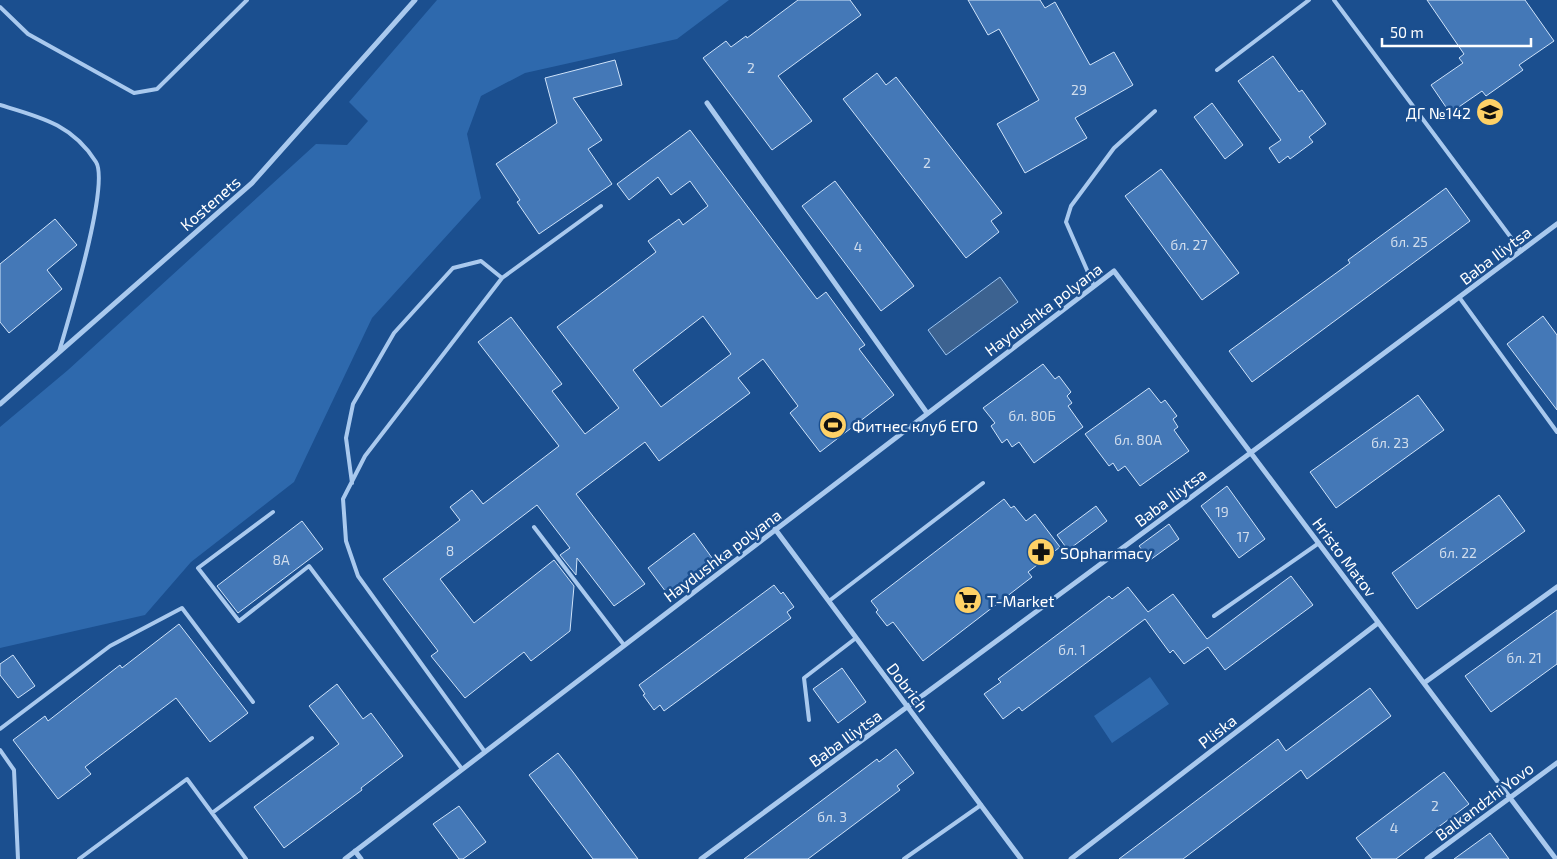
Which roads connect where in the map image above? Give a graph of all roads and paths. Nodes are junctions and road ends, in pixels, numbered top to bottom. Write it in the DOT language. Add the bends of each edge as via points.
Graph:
graph roads {
  1 [pos="246,0"];
  2 [pos="415,0"];
  3 [pos="1309,0"];
  4 [pos="1334,0"];
  5 [pos="0,7"];
  6 [pos="1217,70"];
  7 [pos="707,103"];
  8 [pos="0,105"];
  9 [pos="1155,111"];
  10 [pos="602,206"];
  11 [pos="1557,224"];
  12 [pos="1521,251"];
  13 [pos="1114,271"];
  14 [pos="502,278"];
  15 [pos="1094,286"];
  16 [pos="1459,297"];
  17 [pos="59,352"];
  18 [pos="0,404"];
  19 [pos="927,414"];
  20 [pos="1557,432"];
  21 [pos="1251,453"];
  22 [pos="984,482"];
  23 [pos="352,483"];
  24 [pos="273,512"];
  25 [pos="534,527"];
  26 [pos="775,529"];
  27 [pos="1319,543"];
  28 [pos="1557,587"];
  29 [pos="829,601"];
  30 [pos="1214,616"];
  31 [pos="1378,622"];
  32 [pos="856,638"];
  33 [pos="624,645"];
  34 [pos="1424,683"];
  35 [pos="253,702"];
  36 [pos="908,707"];
  37 [pos="809,720"];
  38 [pos="0,729"];
  39 [pos="312,738"];
  40 [pos="0,750"];
  41 [pos="485,752"];
  42 [pos="1557,762"];
  43 [pos="462,769"];
  44 [pos="1509,796"];
  45 [pos="981,805"];
  46 [pos="212,813"];
  47 [pos="355,851"];
  48 [pos="18,859"];
  49 [pos="78,859"];
  50 [pos="246,859"];
  51 [pos="345,859"];
  52 [pos="361,859"];
  53 [pos="701,859"];
  54 [pos="904,859"];
  55 [pos="1021,859"];
  56 [pos="1071,859"];
  57 [pos="1427,859"];
  58 [pos="1556,859"];
  1 -- 5 [label="lane" via="157,89 134,92 28,34"];
  2 -- 17 [label="street, Kostenets" via="252,183"];
  3 -- 6 [label="lane"];
  4 -- 12 [label="lane"];
  7 -- 19 [label="street"];
  8 -- 17 [label="lane" via="54,123 75,136 97,164 98,190 90,242"];
  9 -- 15 [label="lane" via="1114,148 1071,206 1066,222"];
  10 -- 14 [label="lane"];
  11 -- 12 [label="street, Baba Iliytsa"];
  12 -- 16 [label="street, Baba Iliytsa"];
  13 -- 15 [label="street, Haydushka polyana"];
  13 -- 21 [label="street, Hristo Matov"];
  14 -- 23 [label="lane" via="365,456"];
  14 -- 23 [label="lane" via="481,261 453,268 394,333 353,404 346,438"];
  15 -- 19 [label="street, Haydushka polyana"];
  16 -- 20 [label="lane"];
  16 -- 21 [label="street, Baba Iliytsa"];
  17 -- 18 [label="street, Kostenets"];
  19 -- 26 [label="street, Haydushka polyana"];
  21 -- 27 [label="street, Hristo Matov"];
  21 -- 36 [label="street, Baba Iliytsa"];
  22 -- 29 [label="lane"];
  23 -- 41 [label="lane" via="343,499 346,541 358,576"];
  24 -- 43 [label="lane" via="198,568 239,620 309,566"];
  25 -- 33 [label="lane"];
  26 -- 29 [label="street, Dobrich"];
  26 -- 33 [label="street, Haydushka polyana"];
  27 -- 30 [label="lane"];
  27 -- 31 [label="street, Hristo Matov"];
  28 -- 34 [label="street"];
  29 -- 32 [label="street, Dobrich"];
  31 -- 34 [label="street, Hristo Matov"];
  31 -- 56 [label="street, Pliska"];
  32 -- 36 [label="street, Dobrich"];
  32 -- 37 [label="lane" via="804,678"];
  33 -- 41 [label="street, Haydushka polyana"];
  34 -- 44 [label="street, Hristo Matov"];
  35 -- 38 [label="lane" via="182,608 110,646"];
  36 -- 45 [label="street, Dobrich"];
  36 -- 53 [label="street, Baba Iliytsa"];
  39 -- 46 [label="lane"];
  40 -- 48 [label="lane" via="14,770"];
  41 -- 43 [label="street, Haydushka polyana"];
  42 -- 44 [label="street, Balkandzhi Yovo"];
  43 -- 47 [label="street, Haydushka polyana"];
  44 -- 57 [label="street, Balkandzhi Yovo"];
  44 -- 58 [label="street, Hristo Matov"];
  45 -- 54 [label="lane"];
  45 -- 55 [label="street, Dobrich"];
  46 -- 49 [label="lane" via="187,779"];
  46 -- 50 [label="lane"];
  47 -- 51 [label="street, Haydushka polyana"];
  47 -- 52 [label="street"];
}
